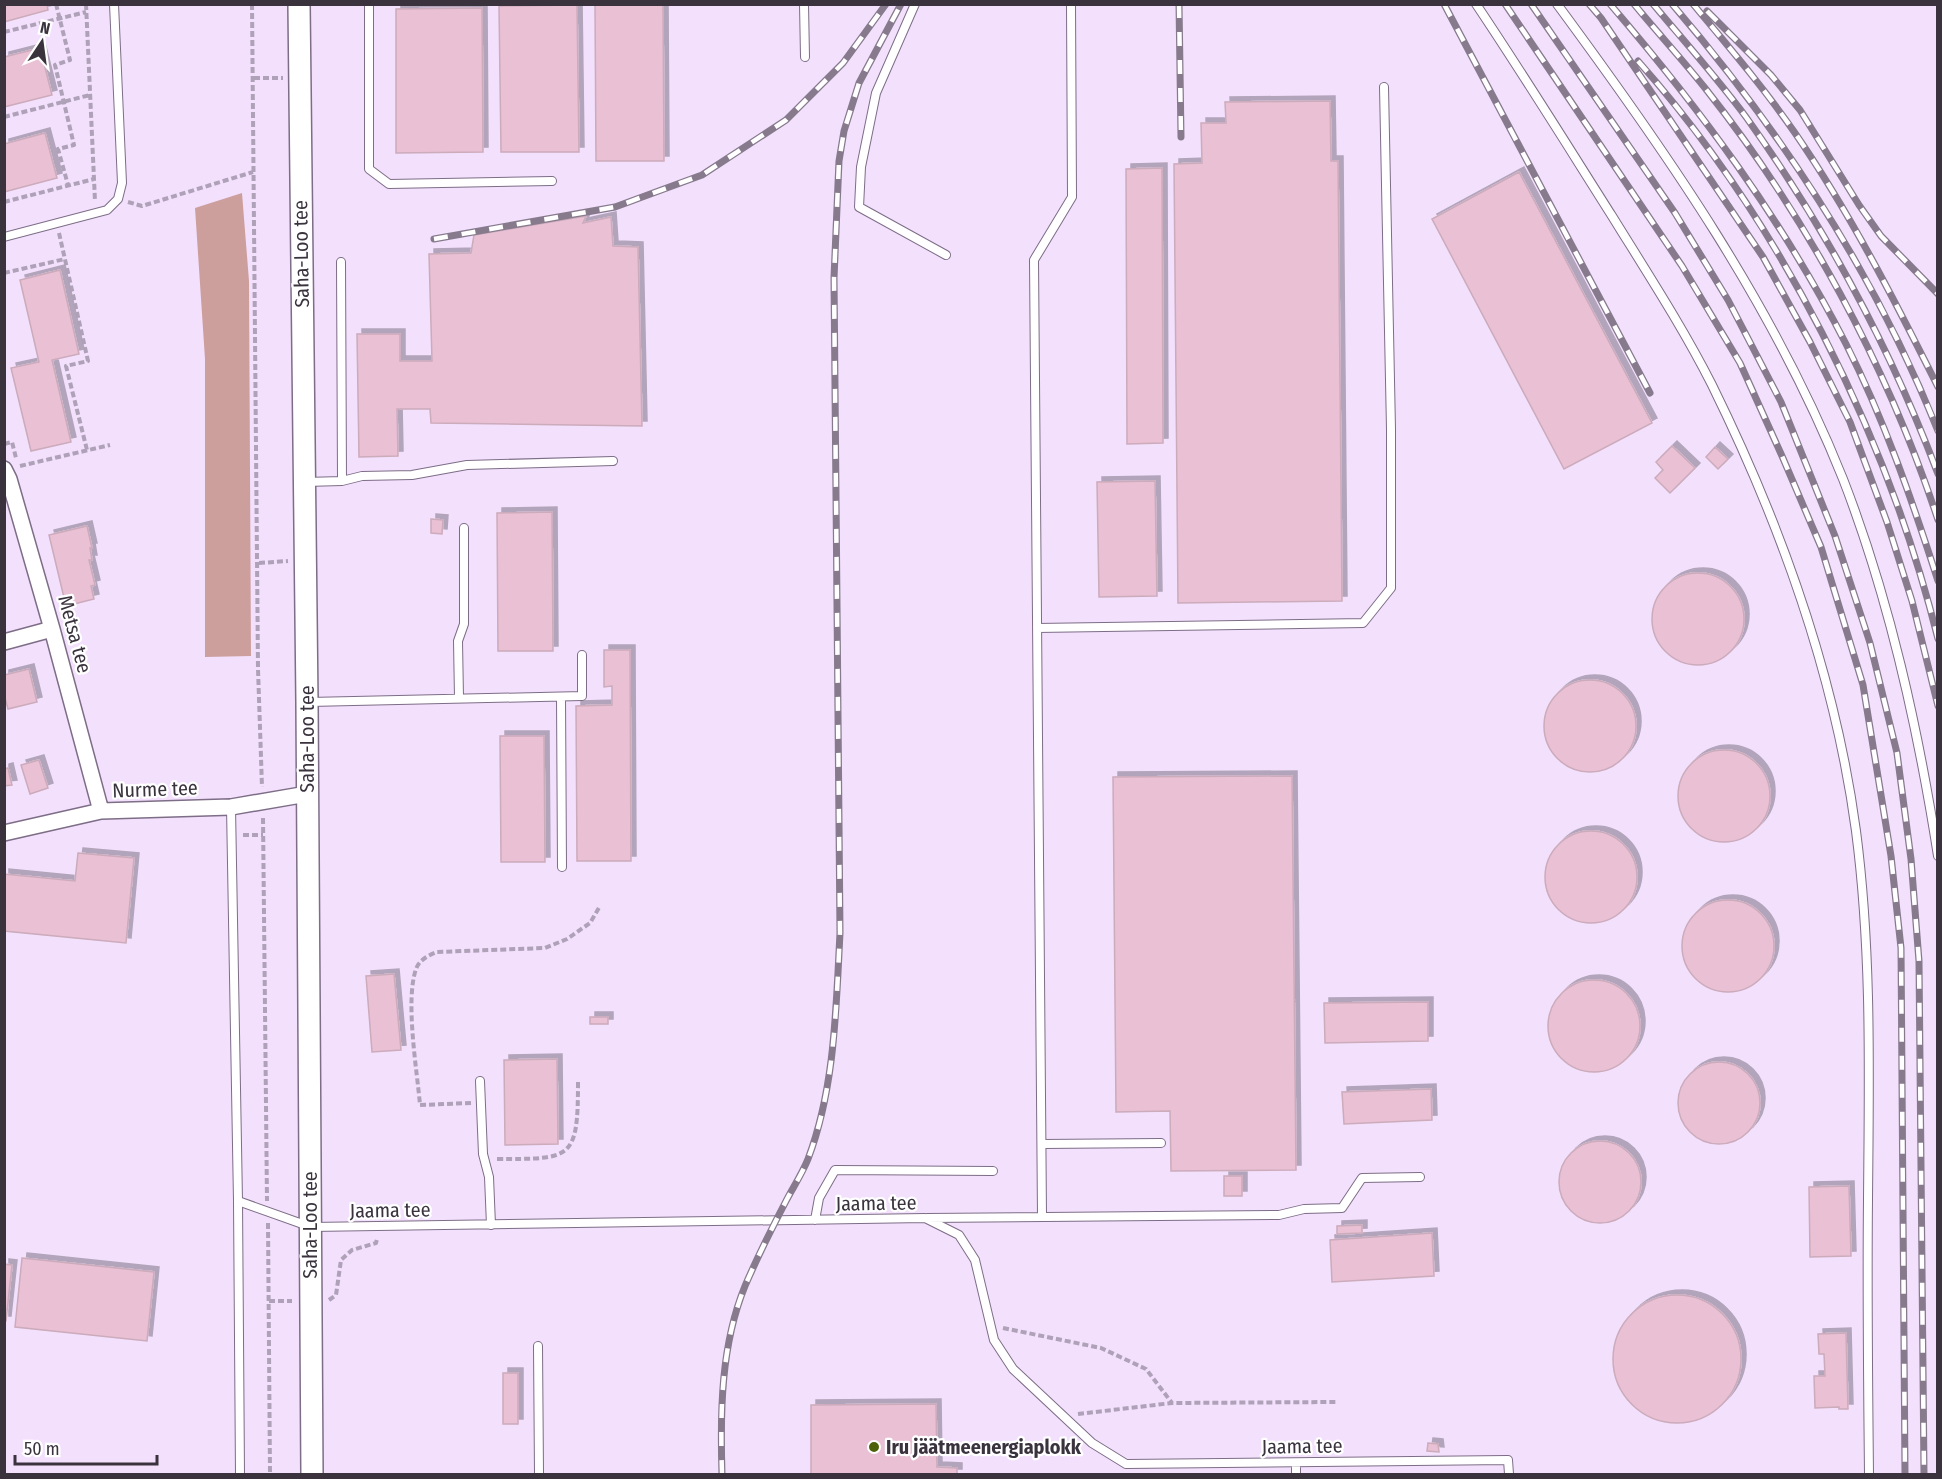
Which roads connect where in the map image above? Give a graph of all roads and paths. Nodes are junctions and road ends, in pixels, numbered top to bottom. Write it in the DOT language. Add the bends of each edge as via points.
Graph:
graph roads {
  1 [pos="56,4"];
  2 [pos="86,4"];
  3 [pos="114,4"];
  4 [pos="252,4"];
  5 [pos="299,4"];
  6 [pos="369,4"];
  7 [pos="804,4"];
  8 [pos="915,4"];
  9 [pos="1071,4"];
  10 [pos="1476,4"];
  11 [pos="1557,4"];
  12 [pos="86,12"];
  13 [pos="60,18"];
  14 [pos="4,32"];
  15 [pos="805,57"];
  16 [pos="254,78"];
  17 [pos="300,79"];
  18 [pos="1384,87"];
  19 [pos="90,95"];
  20 [pos="64,102"];
  21 [pos="4,117"];
  22 [pos="254,172"];
  23 [pos="94,179"];
  24 [pos="552,181"];
  25 [pos="68,185"];
  26 [pos="118,199"];
  27 [pos="4,202"];
  28 [pos="95,213"];
  29 [pos="57,224"];
  30 [pos="4,237"];
  31 [pos="946,255"];
  32 [pos="65,259"];
  33 [pos="341,262"];
  34 [pos="4,273"];
  35 [pos="4,444"];
  36 [pos="110,445"];
  37 [pos="87,450"];
  38 [pos="613,462"];
  39 [pos="4,469"];
  40 [pos="303,482"];
  41 [pos="342,482"];
  42 [pos="464,528"];
  43 [pos="305,560"];
  44 [pos="259,563"];
  45 [pos="1037,628"];
  46 [pos="52,629"];
  47 [pos="4,642"];
  48 [pos="582,655"];
  49 [pos="561,697"];
  50 [pos="459,698"];
  51 [pos="307,702"];
  52 [pos="307,794"];
  53 [pos="262,801"];
  54 [pos="231,807"];
  55 [pos="101,811"];
  56 [pos="4,833"];
  57 [pos="1938,856"];
  58 [pos="562,867"];
  59 [pos="600,906"];
  60 [pos="480,1082"];
  61 [pos="578,1082"];
  62 [pos="481,1103"];
  63 [pos="1161,1143"];
  64 [pos="1041,1144"];
  65 [pos="484,1159"];
  66 [pos="993,1171"];
  67 [pos="1420,1178"];
  68 [pos="238,1201"];
  69 [pos="268,1213"];
  70 [pos="1042,1216"];
  71 [pos="925,1218"];
  72 [pos="815,1220"];
  73 [pos="491,1225"];
  74 [pos="311,1227"];
  75 [pos="991,1325"];
  76 [pos="538,1346"];
  77 [pos="1336,1402"];
  78 [pos="1172,1403"];
  79 [pos="1062,1415"];
  80 [pos="1296,1463"];
  81 [pos="240,1474"];
  82 [pos="270,1474"];
  83 [pos="312,1474"];
  84 [pos="538,1474"];
  85 [pos="1296,1474"];
  86 [pos="1509,1474"];
  87 [pos="1869,1474"];
  1 -- 13 [label="path"];
  2 -- 12 [label="path"];
  3 -- 26 [label="lane" via="122,183"];
  4 -- 16 [label="path"];
  5 -- 17 [label="main road, Saha-Loo tee"];
  6 -- 24 [label="lane" via="369,169 389,184"];
  7 -- 15 [label="lane"];
  8 -- 31 [label="lane" via="876,93 861,167 859,207"];
  9 -- 45 [label="lane" via="1072,198 1034,260"];
  10 -- 87 [label="lane" via="1651,278 1711,384 1783,545 1828,694 1856,832 1866,967"];
  11 -- 57 [label="lane" via="1630,102 1730,254 1819,425 1853,508 1886,608 1916,734"];
  12 -- 13 [label="path"];
  12 -- 19 [label="path"];
  13 -- 14 [label="path"];
  13 -- 20 [label="path" via="69,60 55,64"];
  16 -- 17 [label="path"];
  16 -- 22 [label="path"];
  17 -- 40 [label="main road, Saha-Loo tee"];
  18 -- 45 [label="lane" via="1391,588 1364,623"];
  19 -- 20 [label="path"];
  19 -- 23 [label="path"];
  20 -- 21 [label="path"];
  20 -- 25 [label="path" via="74,145 58,149"];
  22 -- 26 [label="path" via="142,206"];
  22 -- 44 [label="path"];
  23 -- 25 [label="path"];
  23 -- 28 [label="path"];
  25 -- 27 [label="path"];
  26 -- 28 [label="lane" via="107,210"];
  28 -- 29 [label="lane"];
  29 -- 30 [label="lane"];
  29 -- 32 [label="path"];
  32 -- 34 [label="path"];
  32 -- 37 [label="path" via="88,361 66,366"];
  33 -- 41 [label="lane"];
  35 -- 37 [label="path" via="12,442 18,466"];
  36 -- 37 [label="path"];
  38 -- 41 [label="lane" via="467,465 412,475 362,476"];
  39 -- 46 [label="street, Metsa tee"];
  40 -- 41 [label="lane"];
  40 -- 43 [label="main road, Saha-Loo tee"];
  42 -- 50 [label="lane"];
  43 -- 44 [label="path"];
  43 -- 51 [label="main road, Saha-Loo tee"];
  44 -- 53 [label="path"];
  45 -- 64 [label="lane"];
  46 -- 47 [label="street"];
  46 -- 55 [label="street, Metsa tee"];
  48 -- 49 [label="lane" via="582,696"];
  49 -- 50 [label="lane"];
  49 -- 58 [label="lane"];
  50 -- 51 [label="lane"];
  51 -- 52 [label="main road, Saha-Loo tee"];
  52 -- 53 [label="street, Nurme tee"];
  52 -- 74 [label="main road, Saha-Loo tee"];
  53 -- 54 [label="street, Nurme tee"];
  53 -- 69 [label="path"];
  54 -- 55 [label="street, Nurme tee"];
  54 -- 68 [label="lane"];
  55 -- 56 [label="street, Nurme tee"];
  59 -- 62 [label="path" via="590,922 567,939 545,948 437,952 417,967 411,995 420,1105"];
  60 -- 62 [label="lane"];
  61 -- 65 [label="path" via="578,1115 569,1149 557,1156 540,1158"];
  62 -- 65 [label="lane"];
  63 -- 64 [label="lane"];
  64 -- 70 [label="lane"];
  65 -- 73 [label="lane" via="489,1177"];
  66 -- 72 [label="lane" via="835,1170 819,1198"];
  67 -- 70 [label="lane" via="1362,1179 1342,1208 1304,1209 1279,1215"];
  68 -- 69 [label="lane, Jaama tee"];
  68 -- 81 [label="lane"];
  69 -- 74 [label="lane, Jaama tee"];
  69 -- 82 [label="path"];
  70 -- 71 [label="lane"];
  71 -- 72 [label="lane, Jaama tee"];
  71 -- 75 [label="lane, Jaama tee" via="959,1235 975,1260"];
  72 -- 73 [label="lane, Jaama tee"];
  73 -- 74 [label="lane, Jaama tee"];
  74 -- 83 [label="main road, Saha-Loo tee"];
  75 -- 78 [label="path" via="1101,1348 1146,1369"];
  75 -- 79 [label="lane, Jaama tee" via="994,1340 1013,1369"];
  76 -- 84 [label="lane"];
  77 -- 78 [label="path"];
  78 -- 79 [label="path"];
  79 -- 80 [label="lane, Jaama tee" via="1092,1443 1126,1464"];
  80 -- 85 [label="lane"];
  80 -- 86 [label="lane, Jaama tee" via="1508,1460"];
}
